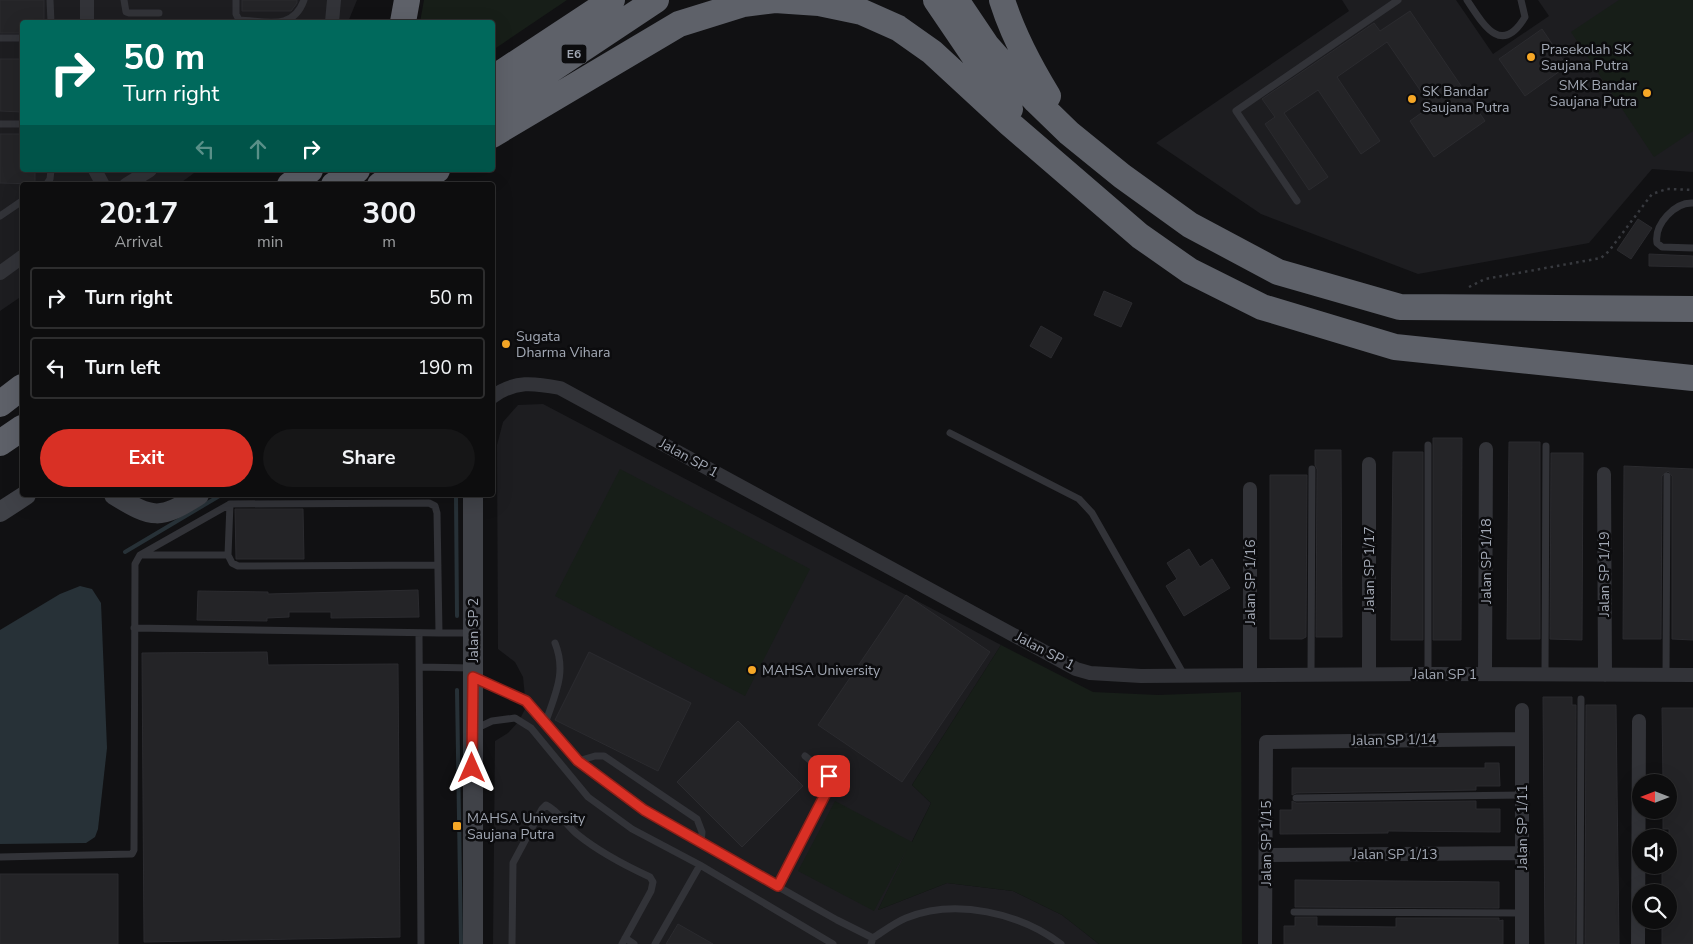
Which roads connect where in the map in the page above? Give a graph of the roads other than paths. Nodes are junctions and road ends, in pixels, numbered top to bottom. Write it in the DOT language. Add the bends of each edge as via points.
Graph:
graph roads {
  1 [pos="50,0"];
  2 [pos="87,0"];
  3 [pos="124,0"];
  4 [pos="236,0"];
  5 [pos="304,0"];
  6 [pos="334,0"];
  7 [pos="407,0"];
  8 [pos="612,0"];
  9 [pos="656,0"];
  10 [pos="936,0"];
  11 [pos="956,0"];
  12 [pos="1002,0"];
  13 [pos="1398,0"];
  14 [pos="1467,0"];
  15 [pos="1521,0"];
  16 [pos="159,12"];
  17 [pos="52,20"];
  18 [pos="87,20"];
  19 [pos="239,20"];
  20 [pos="287,20"];
  21 [pos="332,20"];
  22 [pos="404,20"];
  23 [pos="0,38"];
  24 [pos="20,38"];
  25 [pos="495,77"];
  26 [pos="495,107"];
  27 [pos="0,124"];
  28 [pos="20,124"];
  29 [pos="495,133"];
  30 [pos="1069,133"];
  31 [pos="1034,144"];
  32 [pos="147,172"];
  33 [pos="307,172"];
  34 [pos="354,172"];
  35 [pos="399,172"];
  36 [pos="434,172"];
  37 [pos="131,182"];
  38 [pos="294,182"];
  39 [pos="339,182"];
  40 [pos="384,182"];
  41 [pos="418,182"];
  42 [pos="1297,201"];
  43 [pos="20,202"];
  44 [pos="1693,203"];
  45 [pos="0,216"];
  46 [pos="1693,248"];
  47 [pos="20,258"];
  48 [pos="0,273"];
  49 [pos="1693,309"];
  50 [pos="1693,378"];
  51 [pos="20,389"];
  52 [pos="20,394"];
  53 [pos="495,395"];
  54 [pos="0,404"];
  55 [pos="0,408"];
  56 [pos="20,430"];
  57 [pos="950,433"];
  58 [pos="0,444"];
  59 [pos="1428,445"];
  60 [pos="1546,446"];
  61 [pos="1486,449"];
  62 [pos="1369,464"];
  63 [pos="1312,469"];
  64 [pos="1604,474"];
  65 [pos="1667,476"];
  66 [pos="1250,489"];
  67 [pos="23,497"];
  68 [pos="118,497"];
  69 [pos="196,497"];
  70 [pos="473,497"];
  71 [pos="230,504"];
  72 [pos="0,512"];
  73 [pos="228,555"];
  74 [pos="140,556"];
  75 [pos="438,565"];
  76 [pos="134,628"];
  77 [pos="419,633"];
  78 [pos="439,633"];
  79 [pos="473,633"];
  80 [pos="555,643"];
  81 [pos="420,666"];
  82 [pos="473,673"];
  83 [pos="1369,674"];
  84 [pos="1428,674"];
  85 [pos="1485,674"];
  86 [pos="1545,674"];
  87 [pos="1250,675"];
  88 [pos="1311,675"];
  89 [pos="1605,675"];
  90 [pos="1693,675"];
  91 [pos="1184,676"];
  92 [pos="1666,676"];
  93 [pos="1581,700"];
  94 [pos="1522,710"];
  95 [pos="1639,721"];
  96 [pos="545,724"];
  97 [pos="473,730"];
  98 [pos="1522,739"];
  99 [pos="1266,742"];
  100 [pos="806,756"];
  101 [pos="578,761"];
  102 [pos="1522,795"];
  103 [pos="1296,798"];
  104 [pos="701,844"];
  105 [pos="1523,853"];
  106 [pos="1266,854"];
  107 [pos="0,857"];
  108 [pos="700,865"];
  109 [pos="778,886"];
  110 [pos="1294,912"];
  111 [pos="1521,913"];
  112 [pos="624,941"];
  113 [pos="872,941"];
  114 [pos="421,944"];
  115 [pos="473,944"];
  116 [pos="512,944"];
  117 [pos="634,944"];
  118 [pos="656,944"];
  119 [pos="833,944"];
  120 [pos="1061,944"];
  121 [pos="1265,944"];
  122 [pos="1522,944"];
  123 [pos="1580,944"];
  124 [pos="1638,944"];
  1 -- 17 [label="lane"];
  2 -- 18 [label="street"];
  3 -- 16 [label="lane" via="126,12"];
  4 -- 19 [label="lane"];
  5 -- 20 [label="lane" via="299,13"];
  6 -- 21 [label="street"];
  7 -- 22 [label="highway"];
  8 -- 25 [label="highway, E6"];
  9 -- 26 [label="highway, E6"];
  10 -- 31 [label="highway"];
  11 -- 30 [label="highway" via="987,46"];
  12 -- 30 [label="highway" via="1028,65"];
  13 -- 42 [label="lane" via="1236,111"];
  14 -- 15 [label="lane" via="1488,30 1500,36 1508,35 1525,17"];
  23 -- 24 [label="lane"];
  27 -- 28 [label="lane"];
  29 -- 31 [label="highway" via="679,24 726,8 775,0 819,3 862,12 898,28 932,52"];
  30 -- 49 [label="highway" via="1122,176 1198,229 1278,272 1400,306"];
  31 -- 50 [label="highway" via="1140,236 1190,271 1262,307 1395,348"];
  32 -- 37 [label="street"];
  33 -- 38 [label="highway"];
  34 -- 39 [label="highway"];
  35 -- 40 [label="highway"];
  36 -- 41 [label="highway"];
  43 -- 45 [label="lane"];
  44 -- 46 [label="lane" via="1684,202 1674,208 1656,237 1662,246"];
  47 -- 48 [label="street"];
  51 -- 54 [label="highway"];
  52 -- 55 [label="highway"];
  53 -- 91 [label="street, Jalan SP 1" via="517,384 560,388 1076,669 1112,675"];
  56 -- 58 [label="highway"];
  57 -- 91 [label="lane" via="1079,499 1092,513"];
  59 -- 84 [label="lane"];
  60 -- 86 [label="lane"];
  61 -- 85 [label="street, Jalan SP 1/18"];
  62 -- 83 [label="street, Jalan SP 1/17"];
  63 -- 88 [label="lane"];
  64 -- 89 [label="street, Jalan SP 1/19"];
  65 -- 92 [label="lane"];
  66 -- 87 [label="street, Jalan SP 1/16"];
  67 -- 72 [label="street"];
  68 -- 69 [label="street" via="144,512 161,514 175,510"];
  70 -- 79 [label="street, Jalan SP 2"];
  71 -- 73 [label="lane"];
  71 -- 74 [label="lane"];
  71 -- 75 [label="lane" via="429,503 435,506 437,513"];
  73 -- 74 [label="lane"];
  73 -- 75 [label="lane" via="238,566"];
  74 -- 76 [label="lane" via="135,564"];
  75 -- 78 [label="lane"];
  76 -- 77 [label="lane"];
  76 -- 107 [label="lane" via="132,854"];
  77 -- 78 [label="lane"];
  77 -- 81 [label="lane"];
  78 -- 79 [label="lane"];
  79 -- 82 [label="street, Jalan SP 2"];
  80 -- 96 [label="lane" via="561,659 561,672"];
  81 -- 82 [label="lane"];
  81 -- 114 [label="lane"];
  82 -- 96 [label="lane" via="526,701"];
  82 -- 97 [label="street, Jalan SP 2"];
  83 -- 84 [label="street, Jalan SP 1"];
  83 -- 88 [label="street, Jalan SP 1"];
  84 -- 85 [label="street, Jalan SP 1"];
  85 -- 86 [label="street, Jalan SP 1"];
  86 -- 89 [label="street, Jalan SP 1"];
  87 -- 88 [label="street, Jalan SP 1"];
  87 -- 91 [label="street, Jalan SP 1"];
  89 -- 92 [label="street, Jalan SP 1"];
  90 -- 92 [label="street, Jalan SP 1"];
  93 -- 123 [label="lane"];
  94 -- 98 [label="street, Jalan SP 1/11"];
  95 -- 124 [label="street"];
  96 -- 101 [label="lane"];
  97 -- 108 [label="lane" via="492,721 515,718 531,728 588,797 632,829"];
  97 -- 115 [label="street, Jalan SP 2"];
  98 -- 99 [label="street, Jalan SP 1/14"];
  98 -- 102 [label="street, Jalan SP 1/11"];
  99 -- 106 [label="street, Jalan SP 1/15"];
  100 -- 109 [label="lane" via="829,776 831,782"];
  101 -- 104 [label="lane" via="644,810"];
  101 -- 104 [label="lane" via="604,756 697,819 702,832"];
  102 -- 103 [label="lane"];
  102 -- 105 [label="street, Jalan SP 1/11"];
  104 -- 109 [label="lane"];
  105 -- 106 [label="street, Jalan SP 1/13"];
  105 -- 111 [label="street, Jalan SP 1/11"];
  106 -- 121 [label="street, Jalan SP 1/15"];
  108 -- 118 [label="lane"];
  108 -- 119 [label="lane"];
  109 -- 113 [label="lane"];
  110 -- 111 [label="lane"];
  111 -- 122 [label="street, Jalan SP 1/11"];
  112 -- 116 [label="lane" via="653,882 650,877 595,849 570,829 554,808 546,805 513,863"];
  112 -- 117 [label="lane"];
  113 -- 120 [label="lane" via="908,918 966,910 1024,922"];
}
